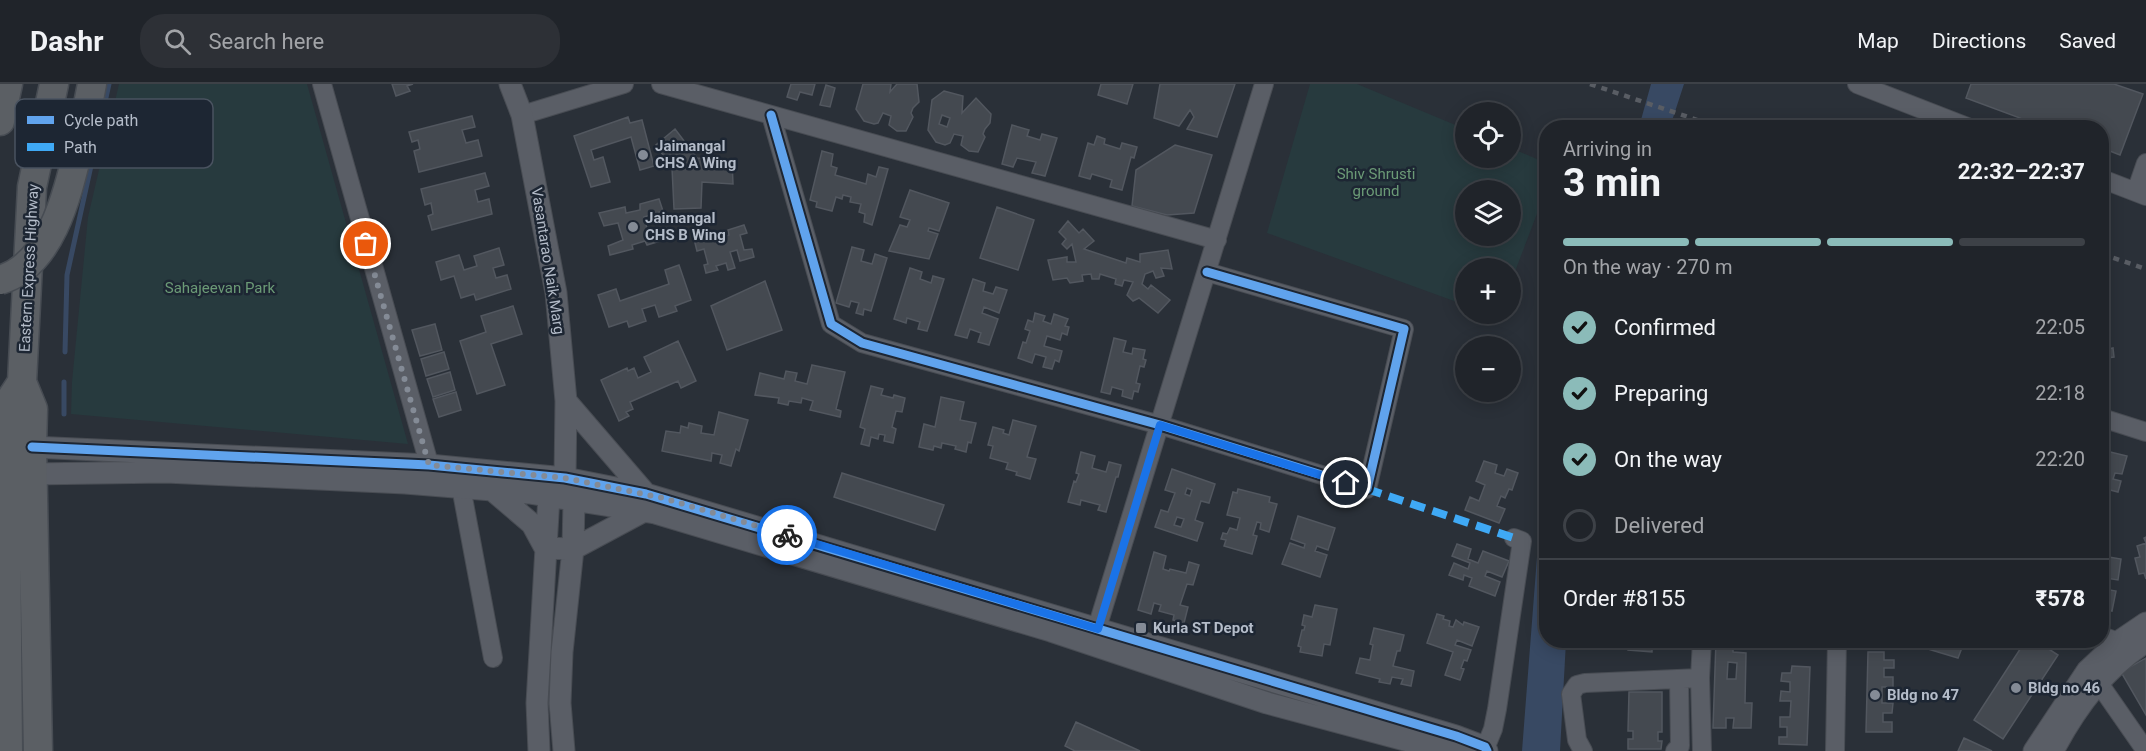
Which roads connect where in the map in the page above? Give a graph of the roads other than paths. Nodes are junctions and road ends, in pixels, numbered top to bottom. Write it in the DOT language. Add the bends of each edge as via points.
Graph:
graph roads {
  1 [pos="8,84"];
  2 [pos="54,84"];
  3 [pos="92,84"];
  4 [pos="322,84"];
  5 [pos="510,84"];
  6 [pos="624,84"];
  7 [pos="661,84"];
  8 [pos="1264,84"];
  9 [pos="1857,84"];
  10 [pos="51,99"];
  11 [pos="89,99"];
  12 [pos="522,115"];
  13 [pos="771,115"];
  14 [pos="1949,120"];
  15 [pos="0,121"];
  16 [pos="2146,163"];
  17 [pos="36,168"];
  18 [pos="73,168"];
  19 [pos="2109,181"];
  20 [pos="2141,194"];
  21 [pos="1217,240"];
  22 [pos="1207,272"];
  23 [pos="0,280"];
  24 [pos="22,382"];
  25 [pos="566,401"];
  26 [pos="2109,420"];
  27 [pos="1160,425"];
  28 [pos="2146,432"];
  29 [pos="32,461"];
  30 [pos="432,475"];
  31 [pos="565,478"];
  32 [pos="461,487"];
  33 [pos="491,489"];
  34 [pos="549,496"];
  35 [pos="574,500"];
  36 [pos="645,503"];
  37 [pos="1514,538"];
  38 [pos="545,548"];
  39 [pos="573,549"];
  40 [pos="2146,623"];
  41 [pos="1095,637"];
  42 [pos="2146,642"];
  43 [pos="2116,644"];
  44 [pos="1702,648"];
  45 [pos="1837,648"];
  46 [pos="493,658"];
  47 [pos="2092,677"];
  48 [pos="1700,678"];
  49 [pos="1679,679"];
  50 [pos="537,703"];
  51 [pos="560,703"];
  52 [pos="1485,750"];
  53 [pos="8,751"];
  54 [pos="38,751"];
  55 [pos="539,751"];
  56 [pos="564,751"];
  57 [pos="1458,751"];
  58 [pos="1583,751"];
  59 [pos="1676,751"];
  60 [pos="1702,751"];
  61 [pos="1835,751"];
  62 [pos="2034,751"];
  63 [pos="2053,751"];
  64 [pos="2146,751"];
  1 -- 15 [label="highway"];
  2 -- 10 [label="highway, Eastern Express Highway"];
  3 -- 11 [label="highway, bridge"];
  4 -- 30 [label="street"];
  5 -- 12 [label="street, Vasantarao Naik Marg"];
  6 -- 12 [label="street"];
  7 -- 13 [label="street"];
  8 -- 21 [label="street"];
  9 -- 14 [label="street"];
  12 -- 25 [label="street, Vasantarao Naik Marg" via="556,293"];
  13 -- 21 [label="street"];
  13 -- 27 [label="street" via="831,324 862,343"];
  16 -- 20 [label="street"];
  17 -- 24 [label="highway, Eastern Express Highway"];
  18 -- 23 [label="highway, bridge" via="44,247 18,273"];
  19 -- 20 [label="street"];
  21 -- 22 [label="street"];
  22 -- 27 [label="street"];
  22 -- 27 [label="street" via="1404,329 1367,489"];
  24 -- 29 [label="highway" via="33,409"];
  24 -- 53 [label="highway" via="5,408"];
  25 -- 31 [label="street, Vasantarao Naik Marg"];
  25 -- 36 [label="street"];
  26 -- 28 [label="street"];
  27 -- 41 [label="street"];
  29 -- 30 [label="street"];
  29 -- 54 [label="highway"];
  30 -- 31 [label="street"];
  30 -- 32 [label="street"];
  31 -- 34 [label="street"];
  31 -- 35 [label="street, Vasantarao Naik Marg"];
  31 -- 36 [label="street"];
  32 -- 33 [label="street"];
  32 -- 46 [label="street"];
  33 -- 34 [label="street"];
  33 -- 38 [label="street" via="532,524"];
  34 -- 35 [label="street"];
  34 -- 38 [label="street"];
  35 -- 36 [label="street"];
  35 -- 39 [label="street, Vasantarao Naik Marg"];
  36 -- 39 [label="street"];
  36 -- 41 [label="street"];
  37 -- 52 [label="street" via="1522,542 1497,709"];
  38 -- 39 [label="street"];
  38 -- 50 [label="street"];
  39 -- 51 [label="street, Vasantarao Naik Marg"];
  40 -- 43 [label="street"];
  41 -- 52 [label="street" via="1456,736"];
  41 -- 57 [label="street" via="1268,703"];
  42 -- 43 [label="street"];
  43 -- 47 [label="street"];
  44 -- 48 [label="street"];
  45 -- 61 [label="street"];
  47 -- 62 [label="street"];
  47 -- 63 [label="street"];
  47 -- 64 [label="street"];
  48 -- 49 [label="street"];
  48 -- 60 [label="street"];
  49 -- 58 [label="street" via="1577,685 1571,694 1577,740"];
  49 -- 59 [label="street" via="1680,746"];
  50 -- 51 [label="street"];
  50 -- 55 [label="street"];
  51 -- 56 [label="street, Vasantarao Naik Marg"];
}
